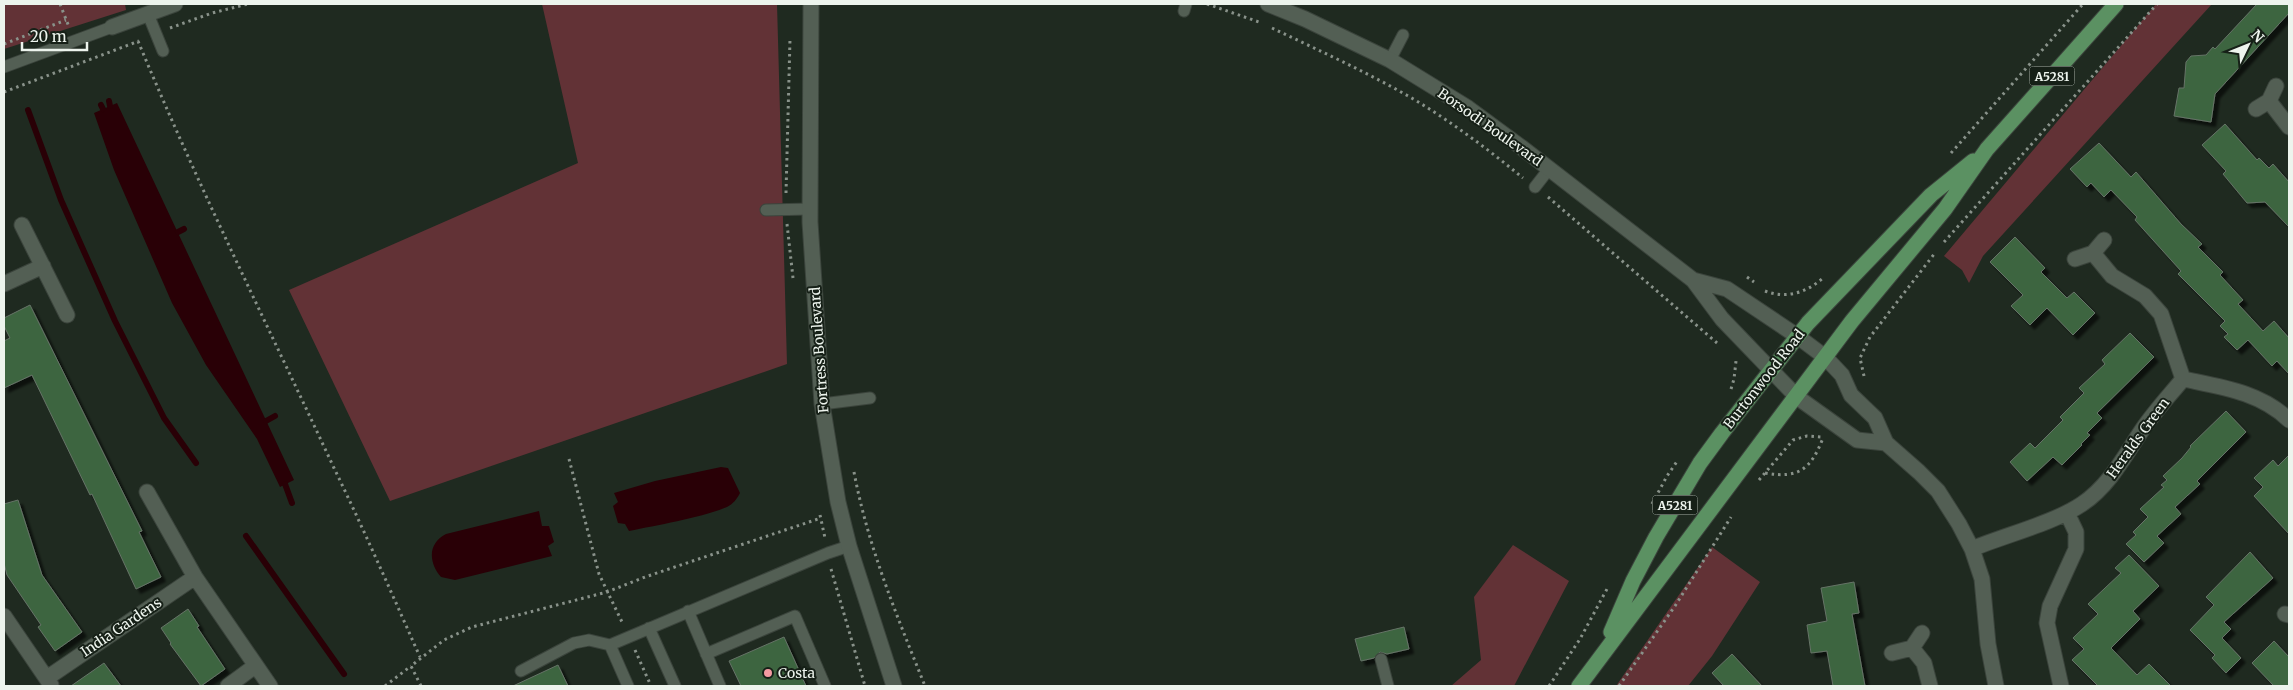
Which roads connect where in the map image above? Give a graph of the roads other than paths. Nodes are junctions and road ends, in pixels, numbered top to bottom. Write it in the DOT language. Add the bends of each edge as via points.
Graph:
graph roads {
  1 [pos="175,4"];
  2 [pos="811,4"];
  3 [pos="1268,4"];
  4 [pos="2116,4"];
  5 [pos="148,14"];
  6 [pos="112,26"];
  7 [pos="1404,35"];
  8 [pos="163,51"];
  9 [pos="1390,60"];
  10 [pos="4,66"];
  11 [pos="2276,86"];
  12 [pos="2269,101"];
  13 [pos="2256,108"];
  14 [pos="2289,127"];
  15 [pos="1987,149"];
  16 [pos="1550,169"];
  17 [pos="1535,187"];
  18 [pos="810,209"];
  19 [pos="766,210"];
  20 [pos="22,225"];
  21 [pos="2104,240"];
  22 [pos="2094,253"];
  23 [pos="2076,259"];
  24 [pos="43,266"];
  25 [pos="1693,280"];
  26 [pos="4,284"];
  27 [pos="67,316"];
  28 [pos="1797,336"];
  29 [pos="1825,358"];
  30 [pos="1772,369"];
  31 [pos="2183,380"];
  32 [pos="1796,397"];
  33 [pos="870,398"];
  34 [pos="822,404"];
  35 [pos="2289,420"];
  36 [pos="1886,443"];
  37 [pos="147,492"];
  38 [pos="2067,513"];
  39 [pos="849,546"];
  40 [pos="1972,549"];
  41 [pos="195,577"];
  42 [pos="688,611"];
  43 [pos="4,616"];
  44 [pos="649,628"];
  45 [pos="1922,633"];
  46 [pos="610,645"];
  47 [pos="1912,648"];
  48 [pos="1892,653"];
  49 [pos="706,654"];
  50 [pos="1601,655"];
  51 [pos="1381,659"];
  52 [pos="255,666"];
  53 [pos="521,672"];
  54 [pos="50,682"];
  55 [pos="228,686"];
  56 [pos="270,686"];
  57 [pos="628,686"];
  58 [pos="675,686"];
  59 [pos="720,686"];
  60 [pos="825,686"];
  61 [pos="894,686"];
  62 [pos="1388,686"];
  63 [pos="1579,686"];
  64 [pos="1930,686"];
  65 [pos="1996,686"];
  66 [pos="2061,686"];
  1 -- 5 [label="street"];
  2 -- 18 [label="street, Fortress Boulevard"];
  3 -- 9 [label="street, Borsodi Boulevard"];
  4 -- 15 [label="main road, Burtonwood Road / A5281"];
  5 -- 6 [label="street"];
  5 -- 8 [label="lane"];
  6 -- 10 [label="lane"];
  7 -- 9 [label="lane"];
  9 -- 16 [label="street, Borsodi Boulevard" via="1468,108"];
  11 -- 12 [label="street"];
  12 -- 13 [label="street"];
  12 -- 14 [label="street"];
  15 -- 28 [label="main road, Burtonwood Road / A5281" via="1931,195"];
  15 -- 29 [label="main road, Burtonwood Road / A5281" via="1945,209"];
  16 -- 17 [label="lane"];
  16 -- 25 [label="street, Borsodi Boulevard"];
  18 -- 19 [label="lane"];
  18 -- 34 [label="street, Fortress Boulevard"];
  20 -- 24 [label="street"];
  21 -- 22 [label="street"];
  22 -- 23 [label="street"];
  22 -- 31 [label="street" via="2112,276 2145,296 2161,314"];
  24 -- 26 [label="street"];
  24 -- 27 [label="street"];
  25 -- 28 [label="street, Borsodi Boulevard" via="1727,289"];
  25 -- 30 [label="street, Borsodi Boulevard" via="1722,319"];
  28 -- 29 [label="street, Borsodi Boulevard"];
  28 -- 30 [label="main road, Burtonwood Road / A5281"];
  29 -- 32 [label="main road, Burtonwood Road / A5281"];
  29 -- 36 [label="street, Borsodi Boulevard" via="1842,374 1851,395 1875,418"];
  30 -- 32 [label="street, Borsodi Boulevard"];
  30 -- 50 [label="main road, Burtonwood Road / A5281" via="1700,463 1642,563"];
  31 -- 35 [label="street" via="2241,392 2265,401"];
  31 -- 38 [label="street, Heralds Green" via="2143,428 2120,466 2101,488"];
  32 -- 36 [label="street, Borsodi Boulevard" via="1857,440"];
  32 -- 50 [label="main road, Burtonwood Road / A5281"];
  33 -- 34 [label="lane"];
  34 -- 39 [label="street, Fortress Boulevard" via="838,502"];
  36 -- 40 [label="street" via="1938,491"];
  37 -- 41 [label="street"];
  38 -- 40 [label="street, Heralds Green"];
  38 -- 66 [label="street" via="2076,532 2076,550 2050,606 2047,623"];
  39 -- 42 [label="lane"];
  39 -- 61 [label="street, Fortress Boulevard"];
  40 -- 65 [label="street" via="1982,579"];
  41 -- 52 [label="street"];
  41 -- 54 [label="street, India Gardens"];
  42 -- 44 [label="lane"];
  42 -- 49 [label="lane"];
  43 -- 54 [label="street"];
  44 -- 46 [label="lane"];
  44 -- 58 [label="lane"];
  45 -- 47 [label="street"];
  46 -- 53 [label="lane" via="589,640 574,644"];
  46 -- 57 [label="lane"];
  47 -- 48 [label="street"];
  47 -- 64 [label="street" via="1924,662"];
  49 -- 59 [label="lane"];
  49 -- 60 [label="lane" via="795,616"];
  50 -- 63 [label="main road, Burtonwood Road / A5281"];
  51 -- 62 [label="lane"];
  52 -- 55 [label="street"];
  52 -- 56 [label="street"];
}
